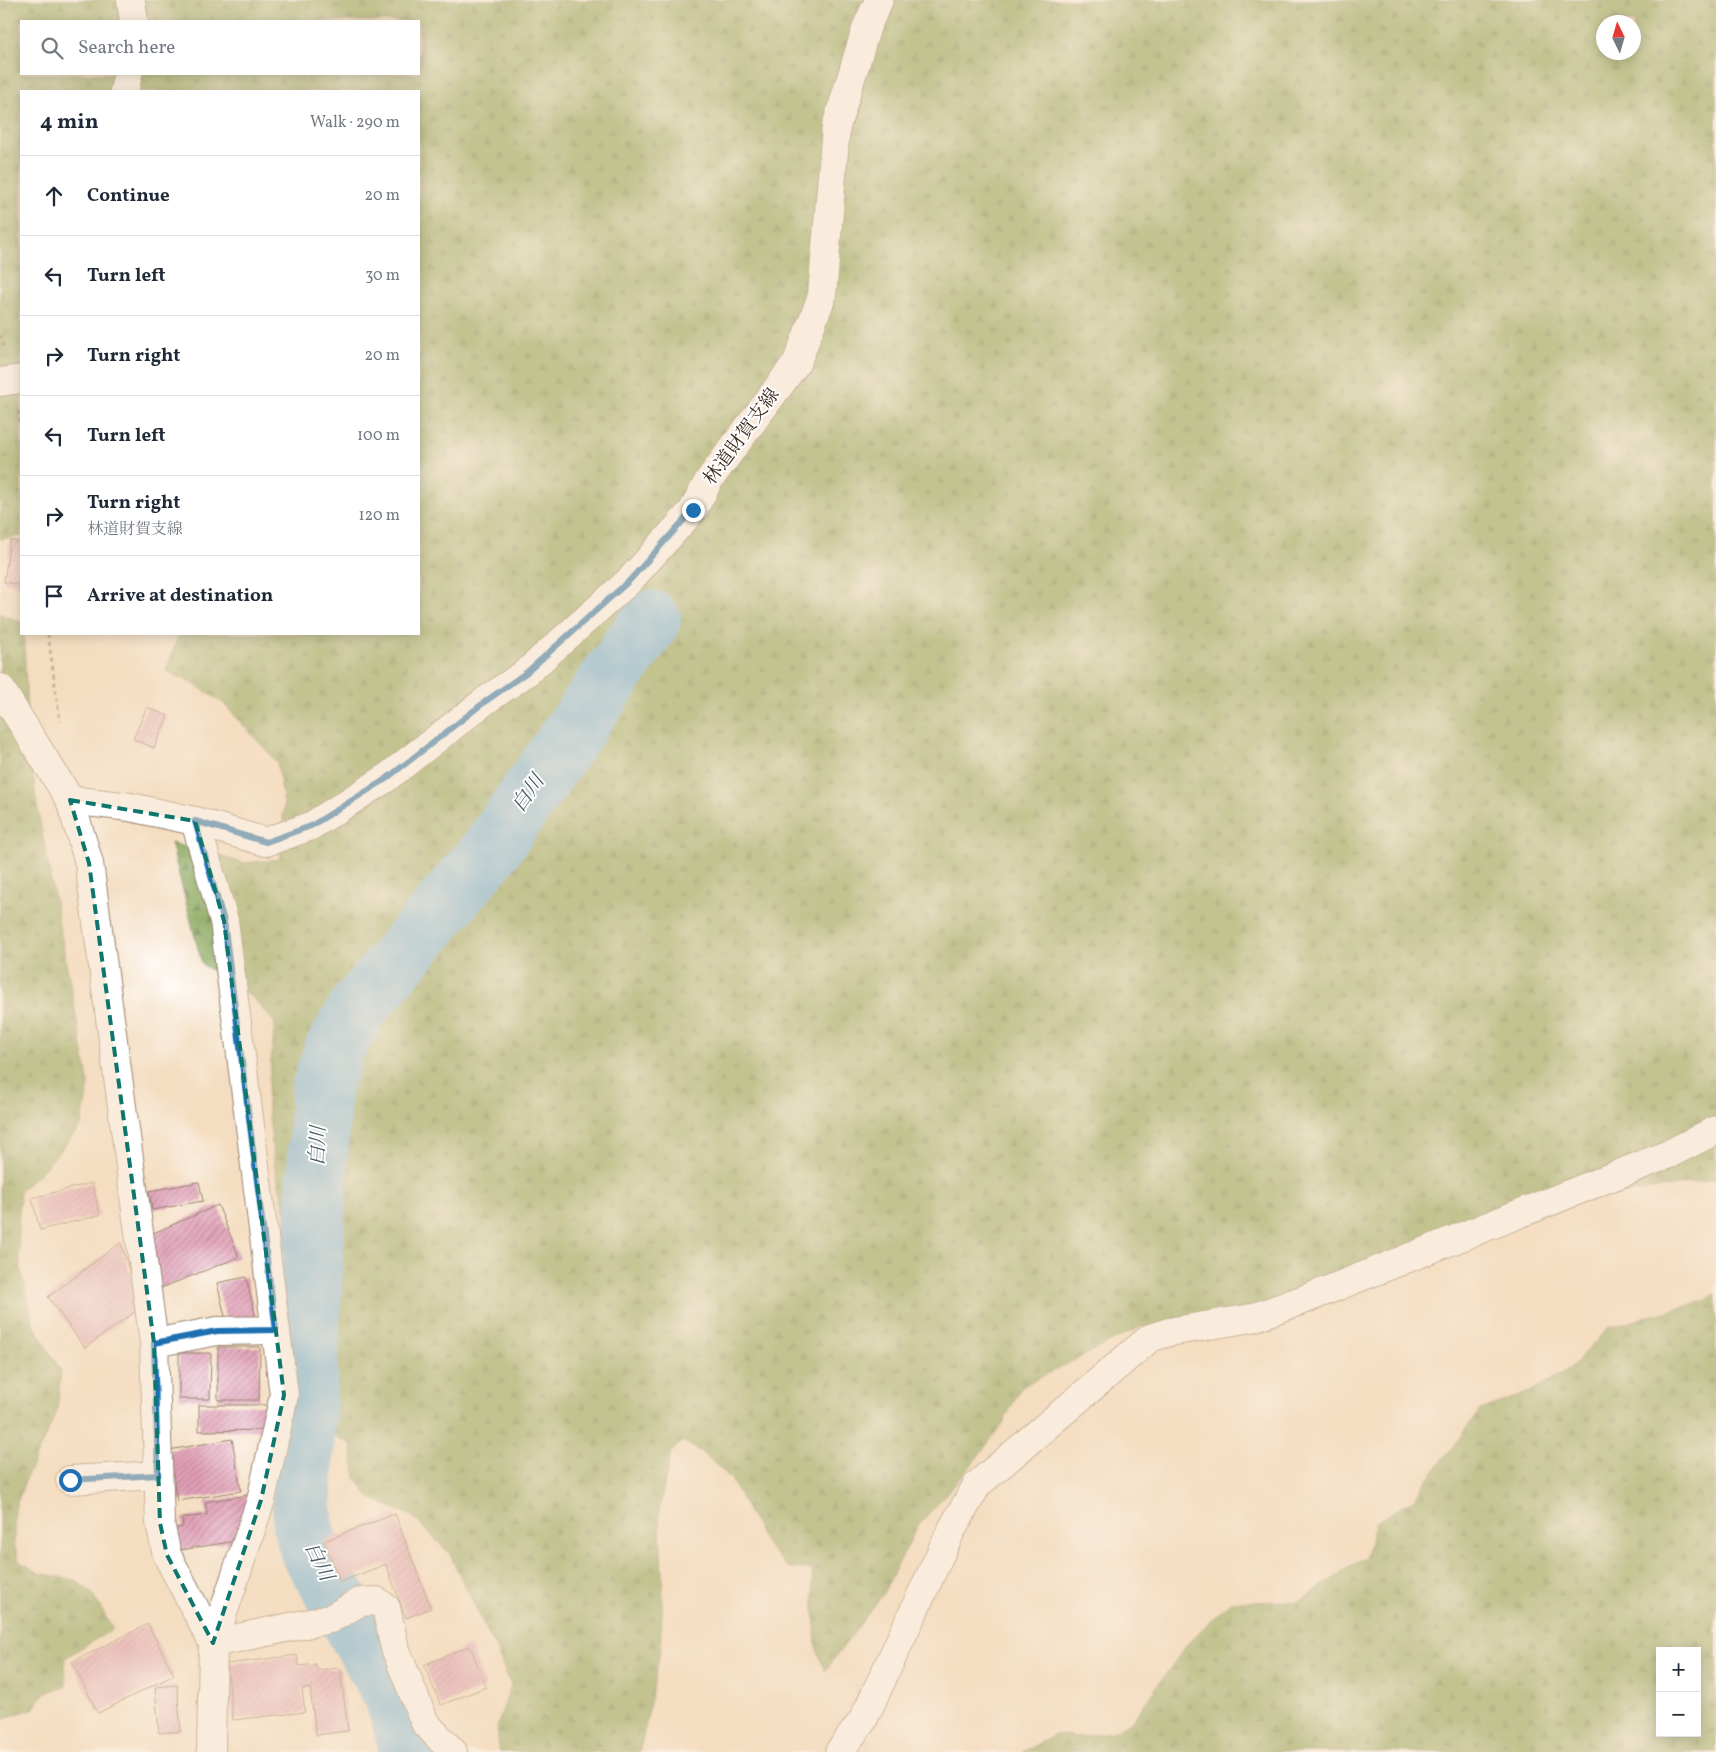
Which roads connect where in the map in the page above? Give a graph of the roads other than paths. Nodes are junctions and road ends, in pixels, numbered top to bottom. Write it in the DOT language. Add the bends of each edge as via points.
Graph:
graph roads {
  1 [pos="131,0"];
  2 [pos="879,0"];
  3 [pos="134,20"];
  4 [pos="128,75"];
  5 [pos="124,90"];
  6 [pos="0,688"];
  7 [pos="70,800"];
  8 [pos="195,821"];
  9 [pos="1716,1130"];
  10 [pos="276,1330"];
  11 [pos="154,1343"];
  12 [pos="158,1475"];
  13 [pos="70,1480"];
  14 [pos="213,1643"];
  15 [pos="211,1752"];
  16 [pos="453,1752"];
  17 [pos="839,1752"];
  1 -- 3 [label="street"];
  2 -- 8 [label="street, 林道財賀支線" via="867,26 836,127 822,296 797,362 709,480 693,510 629,581 527,672 386,779 311,826 266,842"];
  4 -- 5 [label="street"];
  6 -- 7 [label="street"];
  7 -- 8 [label="street, 林道財賀支線" via="130,807"];
  7 -- 11 [label="street" via="89,863"];
  8 -- 10 [label="street" via="224,921"];
  9 -- 17 [label="street" via="1669,1154 1308,1298 1252,1318 1150,1338 977,1485 951,1531 862,1720"];
  10 -- 11 [label="street" via="217,1331"];
  10 -- 14 [label="street" via="284,1395 261,1500"];
  11 -- 12 [label="street"];
  12 -- 13 [label="street"];
  12 -- 14 [label="street" via="160,1522 168,1556"];
  14 -- 15 [label="street"];
  14 -- 16 [label="street" via="330,1619 360,1602 377,1601 386,1608 395,1648 425,1723"];
}
